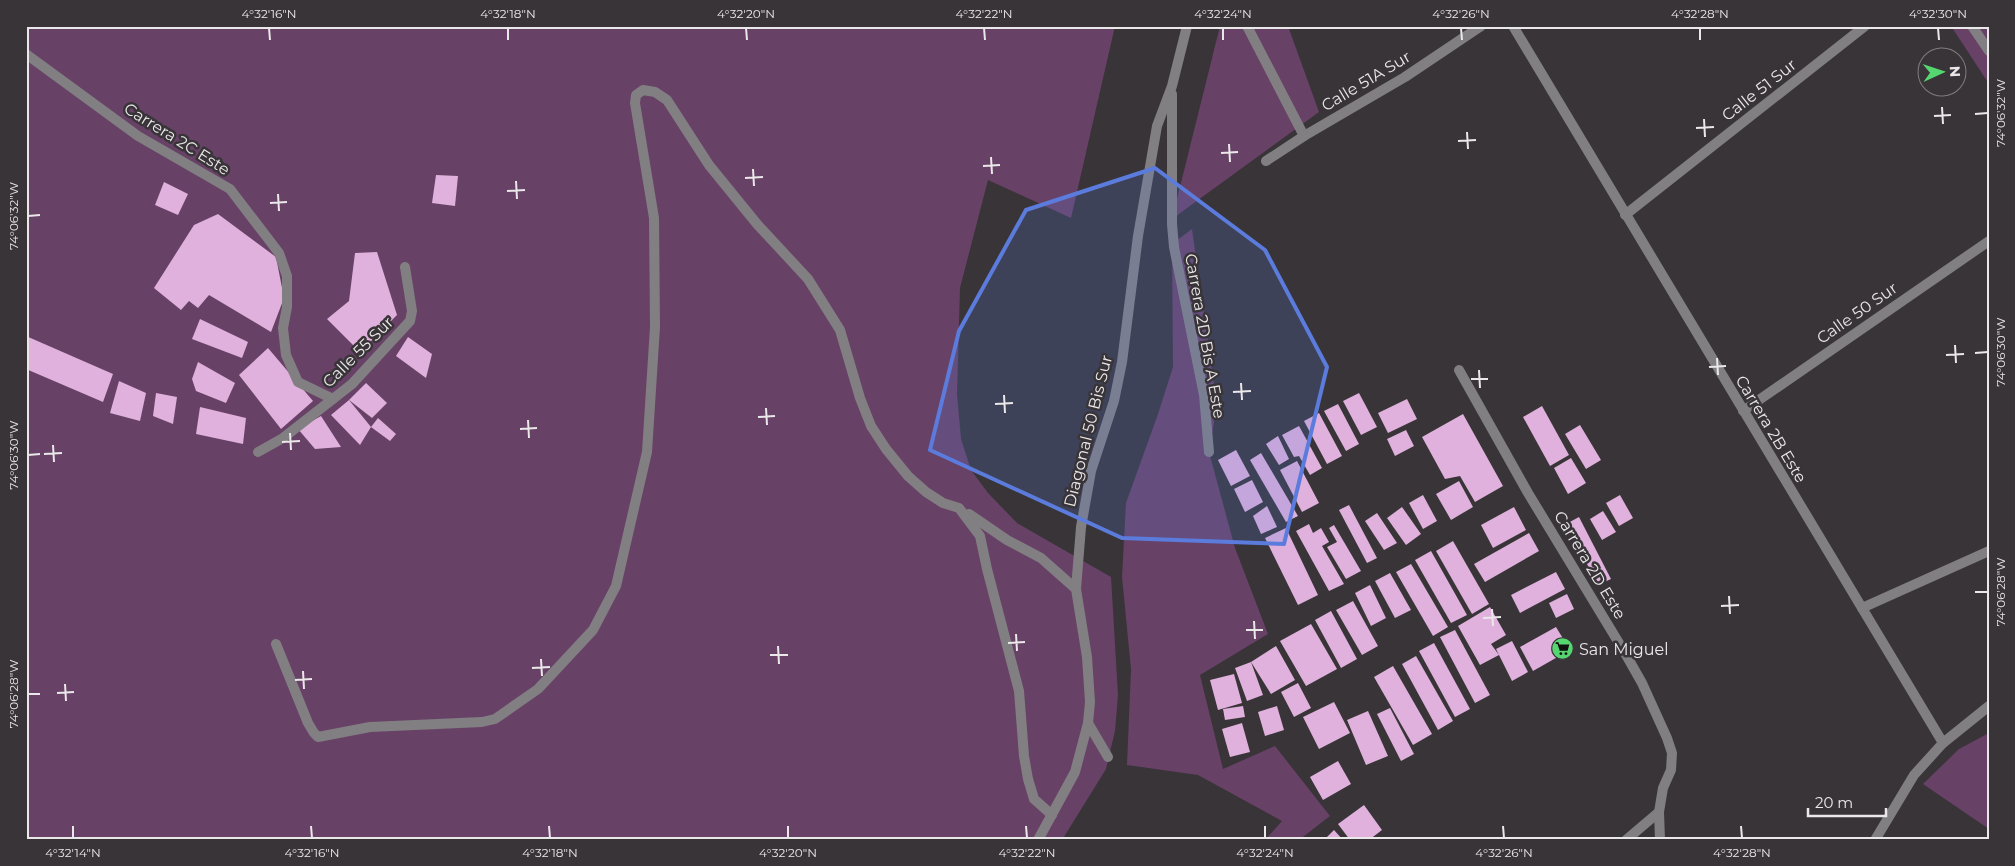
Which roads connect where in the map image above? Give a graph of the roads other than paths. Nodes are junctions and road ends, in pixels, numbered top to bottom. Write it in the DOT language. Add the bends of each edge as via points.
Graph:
graph roads {
  1 [pos="1187,26"];
  2 [pos="1247,26"];
  3 [pos="1481,26"];
  4 [pos="1513,26"];
  5 [pos="1865,26"];
  6 [pos="1972,26"];
  7 [pos="1989,51"];
  8 [pos="26,54"];
  9 [pos="1172,86"];
  10 [pos="1304,136"];
  11 [pos="1266,161"];
  12 [pos="1625,215"];
  13 [pos="1989,241"];
  14 [pos="405,268"];
  15 [pos="1459,370"];
  16 [pos="333,399"];
  17 [pos="1743,410"];
  18 [pos="258,452"];
  19 [pos="1208,452"];
  20 [pos="959,508"];
  21 [pos="1989,551"];
  22 [pos="1076,589"];
  23 [pos="1862,608"];
  24 [pos="276,644"];
  25 [pos="1989,706"];
  26 [pos="1088,723"];
  27 [pos="1943,743"];
  28 [pos="1108,757"];
  29 [pos="1659,812"];
  30 [pos="1052,814"];
  31 [pos="1038,840"];
  32 [pos="1626,840"];
  33 [pos="1660,840"];
  34 [pos="1875,840"];
  1 -- 9 [label="street"];
  2 -- 10 [label="street"];
  3 -- 10 [label="street, Calle 51A Sur" via="1405,77"];
  4 -- 12 [label="street, Carrera 2B Este"];
  5 -- 12 [label="street, Calle 51 Sur"];
  6 -- 7 [label="street"];
  8 -- 16 [label="street, Carrera 2C Este" via="138,136 230,189 279,252 286,276 287,307 283,328 286,355 298,382"];
  9 -- 19 [label="street, Carrera 2D Bis A Este" via="1172,224 1204,395"];
  9 -- 22 [label="street, Diagonal 50 Bis Sur" via="1157,126 1114,401 1086,495"];
  10 -- 11 [label="street, Calle 51A Sur"];
  12 -- 17 [label="street, Carrera 2B Este"];
  13 -- 17 [label="street, Calle 50 Sur"];
  14 -- 16 [label="street, Calle 55 Sur" via="412,312 410,321 352,384"];
  15 -- 29 [label="street, Carrera 2D Este" via="1650,698 1672,753 1671,770 1663,788"];
  16 -- 18 [label="street, Calle 55 Sur" via="283,438"];
  17 -- 23 [label="street, Carrera 2B Este"];
  20 -- 22 [label="street" via="1041,558"];
  20 -- 24 [label="street" via="926,492 886,449 871,426 860,398 840,330 808,279 757,224 710,165 667,100 643,90 636,95 635,103 654,218 655,327 647,452 616,586 593,630 538,689 495,719 370,727 318,737 308,723"];
  20 -- 30 [label="street" via="980,536 1019,691 1024,756 1034,799"];
  21 -- 23 [label="street"];
  22 -- 26 [label="street, Diagonal 50 Bis Sur" via="1087,657"];
  23 -- 27 [label="street, Carrera 2B Este"];
  25 -- 27 [label="street"];
  26 -- 28 [label="street"];
  26 -- 30 [label="street" via="1075,772"];
  27 -- 34 [label="street" via="1914,775"];
  29 -- 32 [label="street"];
  29 -- 33 [label="street, Carrera 2D Este"];
  30 -- 31 [label="street"];
}
